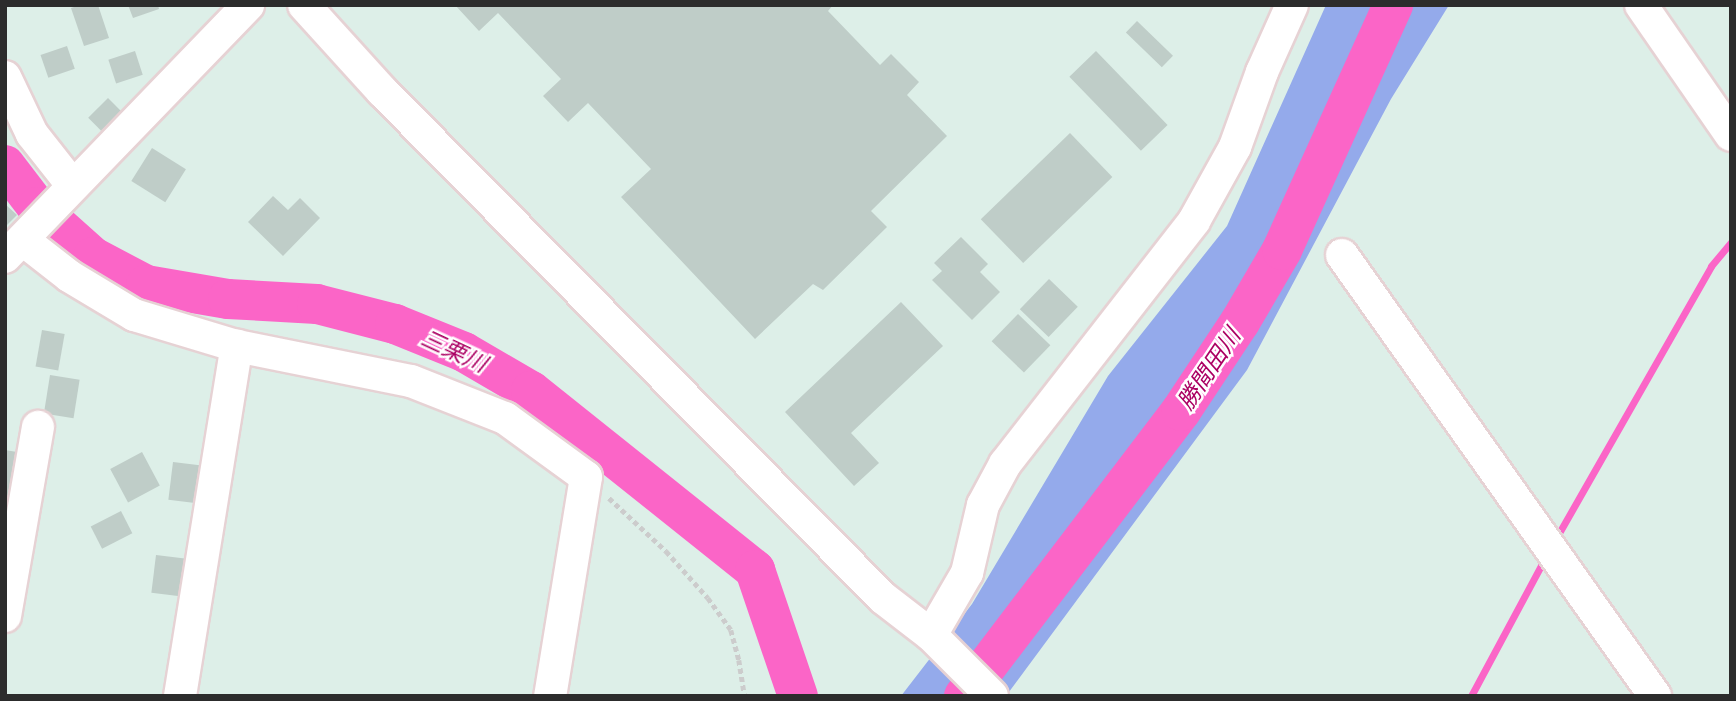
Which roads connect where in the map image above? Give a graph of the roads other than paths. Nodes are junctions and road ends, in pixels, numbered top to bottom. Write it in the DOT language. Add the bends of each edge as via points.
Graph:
graph roads {
  1 [pos="248,5"];
  2 [pos="304,5"];
  3 [pos="1292,5"];
  4 [pos="1641,5"];
  5 [pos="5,77"];
  6 [pos="1731,135"];
  7 [pos="73,186"];
  8 [pos="14,248"];
  9 [pos="1342,255"];
  10 [pos="237,346"];
  11 [pos="38,428"];
  12 [pos="5,616"];
  13 [pos="937,640"];
  14 [pos="180,696"];
  15 [pos="550,696"];
  16 [pos="992,696"];
  17 [pos="1654,696"];
  1 -- 7 [label="street"];
  2 -- 13 [label="street" via="382,91 883,598"];
  3 -- 13 [label="street" via="1234,147 1194,221 1005,464 983,505 967,573"];
  4 -- 6 [label="street"];
  5 -- 7 [label="street" via="32,134"];
  7 -- 8 [label="street"];
  8 -- 10 [label="street" via="134,315"];
  9 -- 17 [label="street"];
  10 -- 14 [label="street"];
  10 -- 15 [label="street" via="411,382 505,418 586,477"];
  11 -- 12 [label="street"];
  13 -- 16 [label="street"];
}
